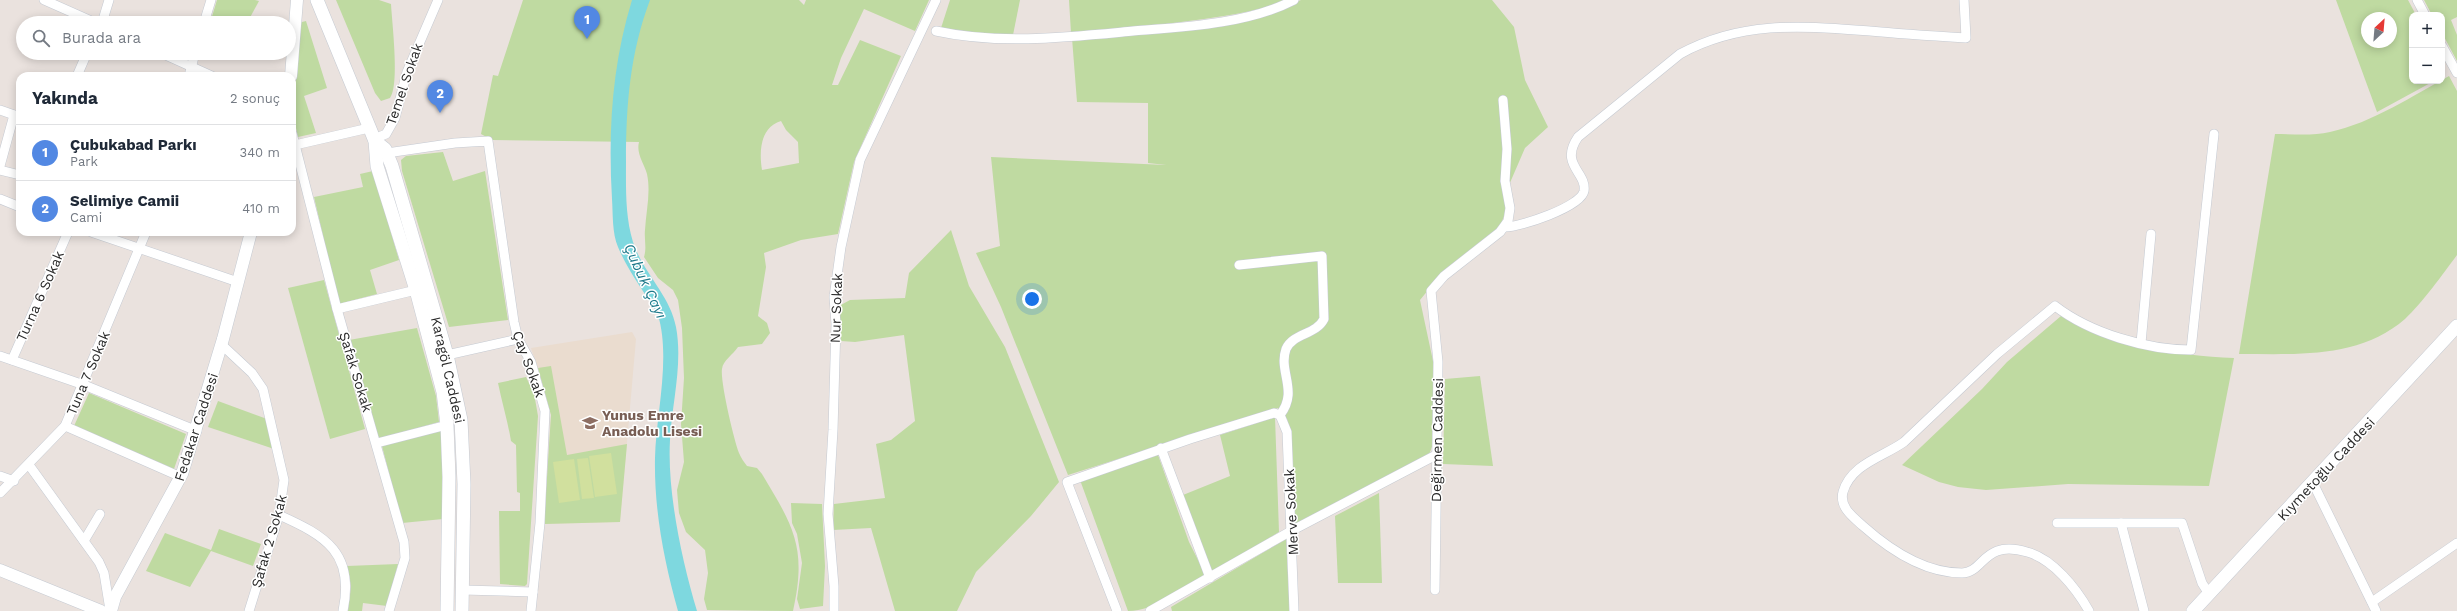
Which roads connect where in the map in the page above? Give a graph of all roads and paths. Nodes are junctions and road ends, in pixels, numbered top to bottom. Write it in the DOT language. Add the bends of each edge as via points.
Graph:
graph roads {
  1 [pos="44,0"];
  2 [pos="109,0"];
  3 [pos="211,0"];
  4 [pos="297,0"];
  5 [pos="317,0"];
  6 [pos="438,0"];
  7 [pos="936,0"];
  8 [pos="1294,0"];
  9 [pos="1964,0"];
  10 [pos="2417,0"];
  11 [pos="2424,12"];
  12 [pos="80,16"];
  13 [pos="104,16"];
  14 [pos="206,16"];
  15 [pos="296,16"];
  16 [pos="936,31"];
  17 [pos="2443,48"];
  18 [pos="84,60"];
  19 [pos="172,60"];
  20 [pos="193,60"];
  21 [pos="292,60"];
  22 [pos="190,71"];
  23 [pos="79,72"];
  24 [pos="291,72"];
  25 [pos="2457,73"];
  26 [pos="1502,100"];
  27 [pos="0,110"];
  28 [pos="16,116"];
  29 [pos="16,119"];
  30 [pos="2214,134"];
  31 [pos="373,136"];
  32 [pos="296,145"];
  33 [pos="296,149"];
  34 [pos="387,153"];
  35 [pos="0,166"];
  36 [pos="0,170"];
  37 [pos="16,174"];
  38 [pos="0,199"];
  39 [pos="16,205"];
  40 [pos="1505,227"];
  41 [pos="2151,234"];
  42 [pos="66,236"];
  43 [pos="103,236"];
  44 [pos="144,236"];
  45 [pos="249,236"];
  46 [pos="140,248"];
  47 [pos="1238,265"];
  48 [pos="238,282"];
  49 [pos="416,290"];
  50 [pos="337,309"];
  51 [pos="2457,326"];
  52 [pos="518,339"];
  53 [pos="2141,343"];
  54 [pos="222,345"];
  55 [pos="447,355"];
  56 [pos="0,356"];
  57 [pos="12,360"];
  58 [pos="84,385"];
  59 [pos="1280,415"];
  60 [pos="447,425"];
  61 [pos="65,426"];
  62 [pos="197,431"];
  63 [pos="377,443"];
  64 [pos="1161,448"];
  65 [pos="1436,455"];
  66 [pos="29,465"];
  67 [pos="0,476"];
  68 [pos="181,477"];
  69 [pos="14,481"];
  70 [pos="2313,483"];
  71 [pos="0,494"];
  72 [pos="100,514"];
  73 [pos="279,515"];
  74 [pos="2057,522"];
  75 [pos="2121,523"];
  76 [pos="1291,531"];
  77 [pos="84,541"];
  78 [pos="2457,543"];
  79 [pos="0,570"];
  80 [pos="1210,578"];
  81 [pos="463,590"];
  82 [pos="1435,590"];
  83 [pos="533,592"];
  84 [pos="2209,594"];
  85 [pos="2372,602"];
  86 [pos="101,611"];
  87 [pos="111,611"];
  88 [pos="248,611"];
  89 [pos="342,611"];
  90 [pos="389,611"];
  91 [pos="447,611"];
  92 [pos="462,611"];
  93 [pos="531,611"];
  94 [pos="834,611"];
  95 [pos="1117,611"];
  96 [pos="1150,611"];
  97 [pos="1294,611"];
  98 [pos="2089,611"];
  99 [pos="2144,611"];
  100 [pos="2193,611"];
  101 [pos="2376,611"];
  1 -- 12 [label="street"];
  2 -- 13 [label="street"];
  3 -- 14 [label="street"];
  4 -- 15 [label="street"];
  5 -- 31 [label="main road"];
  6 -- 31 [label="street, Temel Sokak" via="407,72 395,118 386,134"];
  7 -- 94 [label="street, Nur Sokak" via="860,160 841,247 834,297 836,324 828,514"];
  8 -- 16 [label="street" via="1270,10 1244,16 1174,28 1111,34 1003,38"];
  9 -- 40 [label="street" via="1966,38 1803,26 1738,32 1694,47 1680,54 1578,137 1571,153 1584,192 1578,200 1563,210"];
  10 -- 11 [label="street"];
  17 -- 25 [label="street"];
  18 -- 23 [label="street"];
  19 -- 22 [label="street"];
  20 -- 22 [label="street"];
  21 -- 24 [label="street"];
  26 -- 40 [label="street" via="1510,208"];
  27 -- 28 [label="street"];
  29 -- 35 [label="street"];
  30 -- 53 [label="street" via="2191,350 2168,349"];
  31 -- 32 [label="street"];
  31 -- 34 [label="main road, Karagöl Caddesi"];
  31 -- 49 [label="main road" via="377,166"];
  33 -- 50 [label="street, Şafak Sokak"];
  34 -- 52 [label="street, Çay Sokak" via="488,141"];
  34 -- 55 [label="main road, Karagöl Caddesi"];
  36 -- 37 [label="street"];
  38 -- 39 [label="street"];
  40 -- 65 [label="street, Değirmen Caddesi" via="1444,276 1430,291 1438,362"];
  41 -- 53 [label="street"];
  42 -- 57 [label="street, Turna 6 Sokak"];
  43 -- 46 [label="street"];
  44 -- 46 [label="street, Tuna 7 Sokak"];
  45 -- 48 [label="street, Fedakar Caddesi"];
  46 -- 48 [label="street"];
  46 -- 58 [label="street, Tuna 7 Sokak"];
  47 -- 59 [label="street" via="1322,256 1324,319 1316,329 1291,342 1286,349 1288,401"];
  48 -- 54 [label="street, Fedakar Caddesi"];
  49 -- 50 [label="street"];
  49 -- 60 [label="main road" via="439,375"];
  50 -- 63 [label="street, Şafak Sokak"];
  51 -- 70 [label="main road, Kıymetoğlu Caddesi"];
  52 -- 55 [label="street"];
  52 -- 83 [label="street, Çay Sokak" via="531,362 545,411 544,460"];
  53 -- 98 [label="street" via="2108,334 2055,306 1997,354 1904,442 1866,462 1852,477 1843,494 1844,508 1885,545 1901,555 1943,570 1964,573 1992,552 2008,549 2028,552 2052,566 2065,578"];
  54 -- 62 [label="street, Fedakar Caddesi"];
  54 -- 73 [label="street, Şafak 2 Sokak" via="252,373 263,389 284,480"];
  55 -- 81 [label="main road, Karagöl Caddesi" via="457,396 462,436"];
  56 -- 57 [label="street"];
  57 -- 58 [label="street"];
  58 -- 61 [label="street, Tuna 7 Sokak"];
  58 -- 62 [label="street"];
  59 -- 64 [label="street" via="1274,413"];
  59 -- 76 [label="street, Merve Sokak" via="1287,432"];
  60 -- 63 [label="street"];
  60 -- 91 [label="main road"];
  61 -- 66 [label="street, Tuna 7 Sokak"];
  61 -- 68 [label="street"];
  62 -- 68 [label="street, Fedakar Caddesi"];
  63 -- 90 [label="street, Şafak Sokak" via="406,550"];
  64 -- 80 [label="street"];
  64 -- 95 [label="street" via="1067,482"];
  65 -- 76 [label="street"];
  65 -- 82 [label="street, Değirmen Caddesi"];
  66 -- 69 [label="street, Tuna 7 Sokak"];
  66 -- 77 [label="street"];
  67 -- 69 [label="street"];
  68 -- 87 [label="street, Fedakar Caddesi" via="115,597"];
  69 -- 71 [label="street, Tuna 7 Sokak"];
  70 -- 84 [label="main road, Kıymetoğlu Caddesi"];
  70 -- 85 [label="street"];
  72 -- 77 [label="street"];
  73 -- 88 [label="street, Şafak 2 Sokak"];
  73 -- 89 [label="street" via="315,532 334,550 345,575"];
  74 -- 75 [label="street"];
  75 -- 84 [label="street" via="2182,523 2202,584"];
  75 -- 99 [label="street"];
  76 -- 80 [label="street"];
  76 -- 97 [label="street, Merve Sokak"];
  77 -- 87 [label="street" via="102,568"];
  78 -- 85 [label="street"];
  79 -- 86 [label="street"];
  80 -- 96 [label="street"];
  81 -- 83 [label="street"];
  81 -- 92 [label="main road, Karagöl Caddesi"];
  83 -- 93 [label="street, Çay Sokak"];
  84 -- 100 [label="main road, Kıymetoğlu Caddesi"];
  85 -- 101 [label="street"];
}
